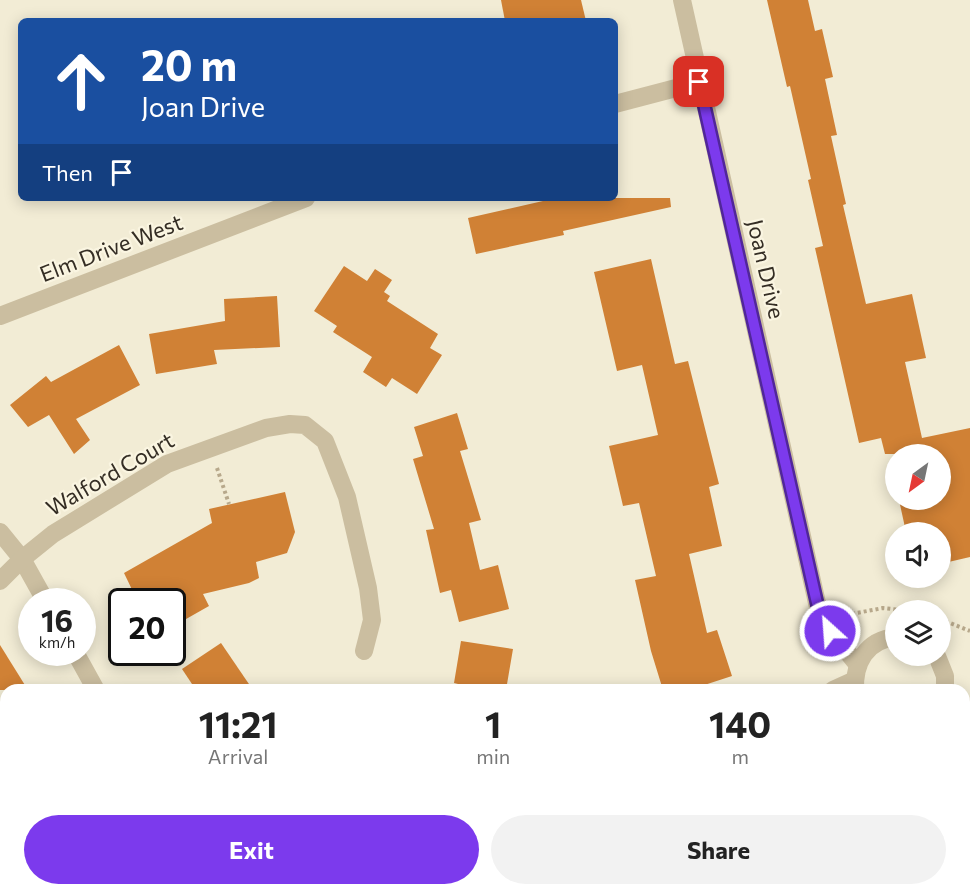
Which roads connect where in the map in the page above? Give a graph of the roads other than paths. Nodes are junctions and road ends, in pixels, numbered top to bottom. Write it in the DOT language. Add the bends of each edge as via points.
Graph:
graph roads {
  1 [pos="682,0"];
  2 [pos="699,82"];
  3 [pos="618,103"];
  4 [pos="298,201"];
  5 [pos="0,316"];
  6 [pos="0,532"];
  7 [pos="22,559"];
  8 [pos="0,582"];
  9 [pos="38,588"];
  10 [pos="885,639"];
  11 [pos="364,651"];
  12 [pos="83,666"];
  13 [pos="941,666"];
  14 [pos="856,678"];
  15 [pos="93,684"];
  16 [pos="945,684"];
  1 -- 2 [label="street, Joan Drive"];
  2 -- 3 [label="street"];
  2 -- 14 [label="street, Joan Drive" via="822,621"];
  4 -- 5 [label="street, Elm Drive West"];
  6 -- 7 [label="street"];
  7 -- 8 [label="street, Walford Court"];
  7 -- 9 [label="street"];
  7 -- 11 [label="street, Walford Court" via="52,534 167,464 266,428 305,425 325,441 347,497 372,620"];
  10 -- 14 [label="street" via="863,655"];
  12 -- 15 [label="street"];
  13 -- 16 [label="street"];
}
